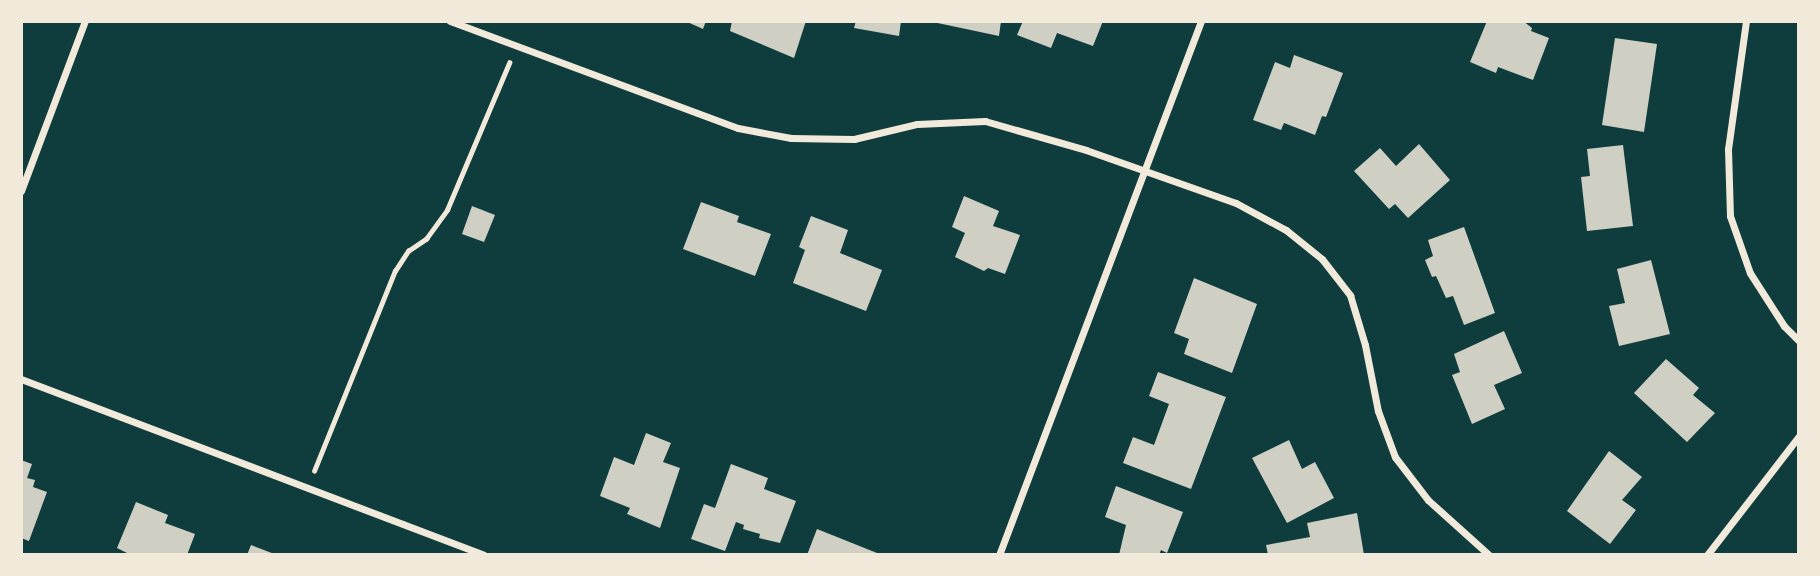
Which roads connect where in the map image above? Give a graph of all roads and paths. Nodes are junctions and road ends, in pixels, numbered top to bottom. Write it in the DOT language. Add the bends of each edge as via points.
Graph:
graph roads {
  1 [pos="85,21"];
  2 [pos="450,21"];
  3 [pos="1201,21"];
  4 [pos="1746,21"];
  5 [pos="516,46"];
  6 [pos="1142,170"];
  7 [pos="21,191"];
  8 [pos="1799,341"];
  9 [pos="21,379"];
  10 [pos="1799,436"];
  11 [pos="307,488"];
  12 [pos="484,555"];
  13 [pos="999,555"];
  14 [pos="1489,555"];
  15 [pos="1707,555"];
  1 -- 7 [label="street"];
  2 -- 5 [label="street"];
  3 -- 6 [label="street"];
  4 -- 8 [label="street" via="1728,149 1730,216 1750,274"];
  5 -- 6 [label="street" via="738,128 791,138 854,139 917,124 985,121"];
  5 -- 11 [label="path" via="447,209 395,271"];
  6 -- 13 [label="street"];
  6 -- 14 [label="street" via="1237,202 1286,230 1322,259 1350,295 1378,411 1395,457 1428,500"];
  9 -- 11 [label="street"];
  10 -- 15 [label="street"];
  11 -- 12 [label="street"];
}
